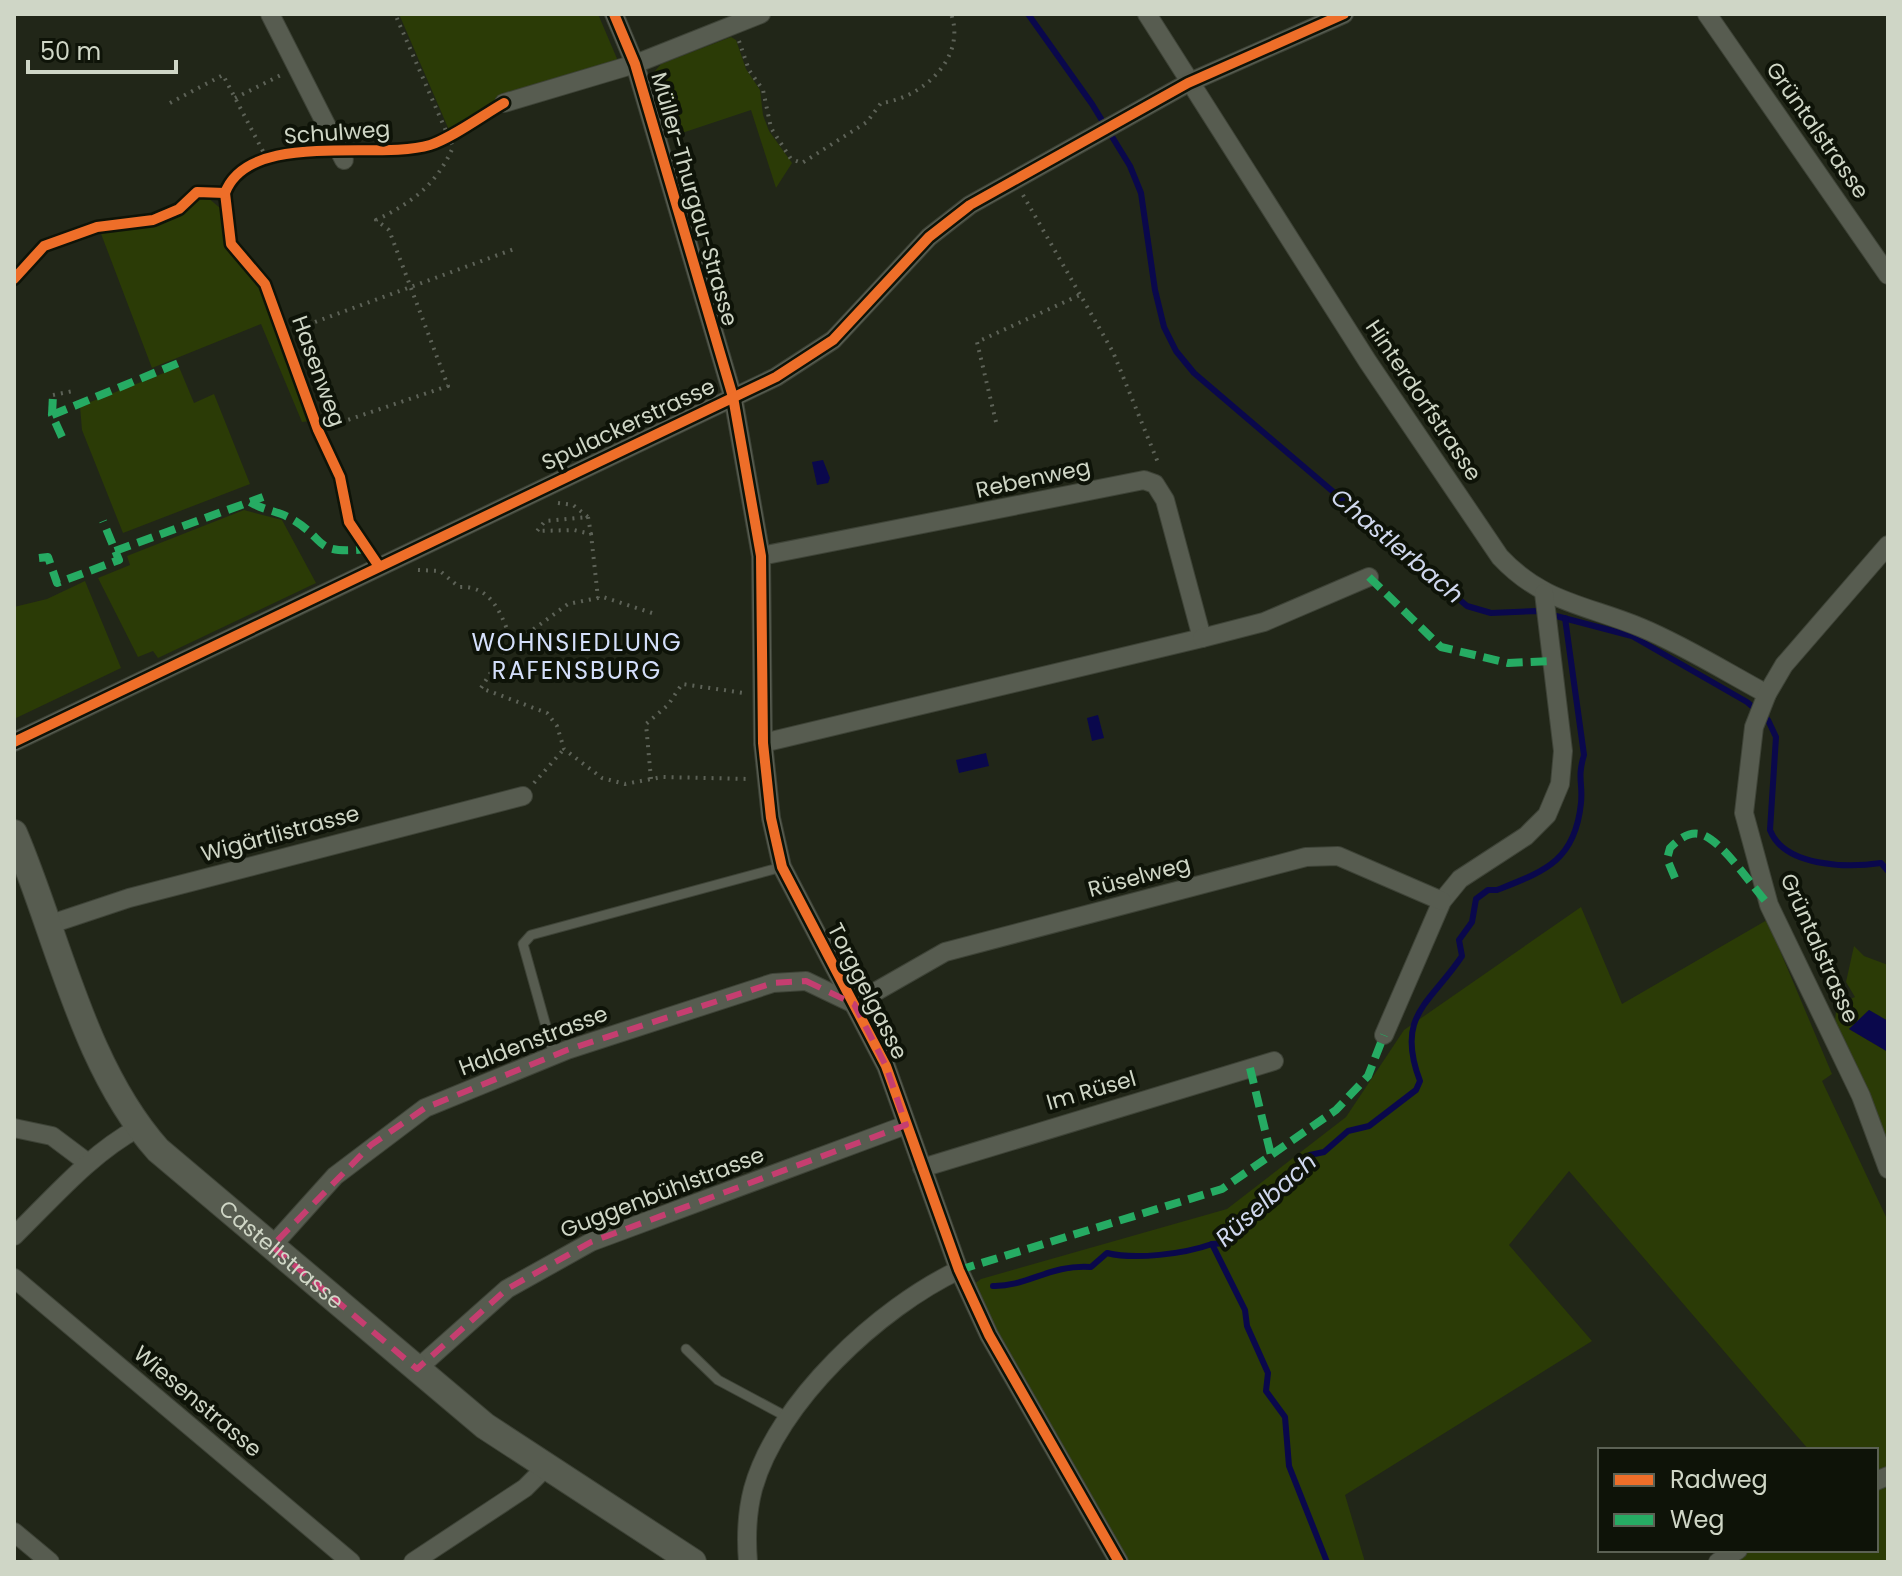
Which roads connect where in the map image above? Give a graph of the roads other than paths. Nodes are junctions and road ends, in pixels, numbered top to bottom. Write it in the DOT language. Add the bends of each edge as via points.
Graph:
graph roads {
  1 [pos="270,14"];
  2 [pos="614,14"];
  3 [pos="761,14"];
  4 [pos="1147,14"];
  5 [pos="1344,14"];
  6 [pos="1707,14"];
  7 [pos="635,64"];
  8 [pos="1188,83"];
  9 [pos="504,103"];
  10 [pos="342,155"];
  11 [pos="1888,275"];
  12 [pos="733,397"];
  13 [pos="1888,545"];
  14 [pos="761,556"];
  15 [pos="1369,577"];
  16 [pos="1545,606"];
  17 [pos="1202,638"];
  18 [pos="1766,696"];
  19 [pos="14,742"];
  20 [pos="763,743"];
  21 [pos="523,796"];
  22 [pos="14,833"];
  23 [pos="782,867"];
  24 [pos="1442,901"];
  25 [pos="51,924"];
  26 [pos="854,1004"];
  27 [pos="1384,1035"];
  28 [pos="554,1055"];
  29 [pos="1274,1061"];
  30 [pos="906,1125"];
  31 [pos="14,1128"];
  32 [pos="138,1128"];
  33 [pos="88,1163"];
  34 [pos="922,1168"];
  35 [pos="1888,1169"];
  36 [pos="14,1236"];
  37 [pos="272,1246"];
  38 [pos="959,1270"];
  39 [pos="14,1278"];
  40 [pos="686,1349"];
  41 [pos="417,1369"];
  42 [pos="789,1418"];
  43 [pos="545,1468"];
  44 [pos="14,1532"];
  45 [pos="50,1562"];
  46 [pos="351,1562"];
  47 [pos="413,1562"];
  48 [pos="693,1562"];
  49 [pos="748,1562"];
  50 [pos="1119,1562"];
  1 -- 10 [label="street"];
  2 -- 7 [label="street, Müller-Thurgau-Strasse"];
  3 -- 7 [label="street"];
  4 -- 8 [label="street, Hinterdorfstrasse"];
  5 -- 8 [label="street, Spulackerstrasse"];
  6 -- 11 [label="street, Grüntalstrasse"];
  7 -- 9 [label="street"];
  7 -- 12 [label="street, Müller-Thurgau-Strasse"];
  8 -- 12 [label="street, Spulackerstrasse" via="944,224 833,340"];
  8 -- 16 [label="street, Hinterdorfstrasse" via="1500,557"];
  12 -- 14 [label="street, Torggelgasse"];
  12 -- 19 [label="street, Spulackerstrasse"];
  13 -- 18 [label="street, Grüntalstrasse" via="1792,655"];
  14 -- 17 [label="street, Rebenweg" via="1129,481 1155,484 1165,500"];
  14 -- 20 [label="street, Torggelgasse"];
  15 -- 17 [label="street" via="1264,622"];
  16 -- 18 [label="street, Hinterdorfstrasse" via="1642,628"];
  16 -- 24 [label="street" via="1563,751 1560,784 1547,815 1526,836 1460,879"];
  17 -- 20 [label="street"];
  18 -- 35 [label="street, Grüntalstrasse" via="1754,727 1744,813 1769,905 1861,1096"];
  20 -- 23 [label="street, Torggelgasse"];
  21 -- 25 [label="street, Wigärtlistrasse" via="144,894"];
  22 -- 25 [label="street, Castellstrasse"];
  23 -- 26 [label="street, Torggelgasse"];
  23 -- 28 [label="lane" via="531,935 523,944"];
  24 -- 26 [label="street, Rüselweg" via="1338,856 1306,857 945,952"];
  24 -- 27 [label="street"];
  25 -- 32 [label="street, Castellstrasse" via="93,1047"];
  26 -- 28 [label="street, Haldenstrasse" via="806,981 792,980"];
  26 -- 30 [label="street, Torggelgasse" via="886,1066"];
  28 -- 37 [label="street, Haldenstrasse" via="414,1115 335,1176"];
  29 -- 34 [label="street, Im Rüsel"];
  30 -- 34 [label="street, Torggelgasse"];
  30 -- 41 [label="street, Guggenbühlstrasse" via="591,1242 507,1289"];
  31 -- 33 [label="street" via="62,1140"];
  32 -- 33 [label="street"];
  32 -- 37 [label="street, Castellstrasse"];
  33 -- 36 [label="street"];
  34 -- 38 [label="street, Torggelgasse"];
  37 -- 41 [label="street, Castellstrasse"];
  38 -- 42 [label="street" via="939,1279 852,1346"];
  38 -- 50 [label="street, Torggelgasse" via="1026,1403"];
  39 -- 46 [label="street, Wiesenstrasse"];
  40 -- 42 [label="lane" via="718,1380"];
  41 -- 43 [label="street, Castellstrasse"];
  42 -- 49 [label="street" via="753,1488"];
  43 -- 47 [label="street" via="525,1488"];
  43 -- 48 [label="street, Castellstrasse"];
  44 -- 45 [label="street"];
}
